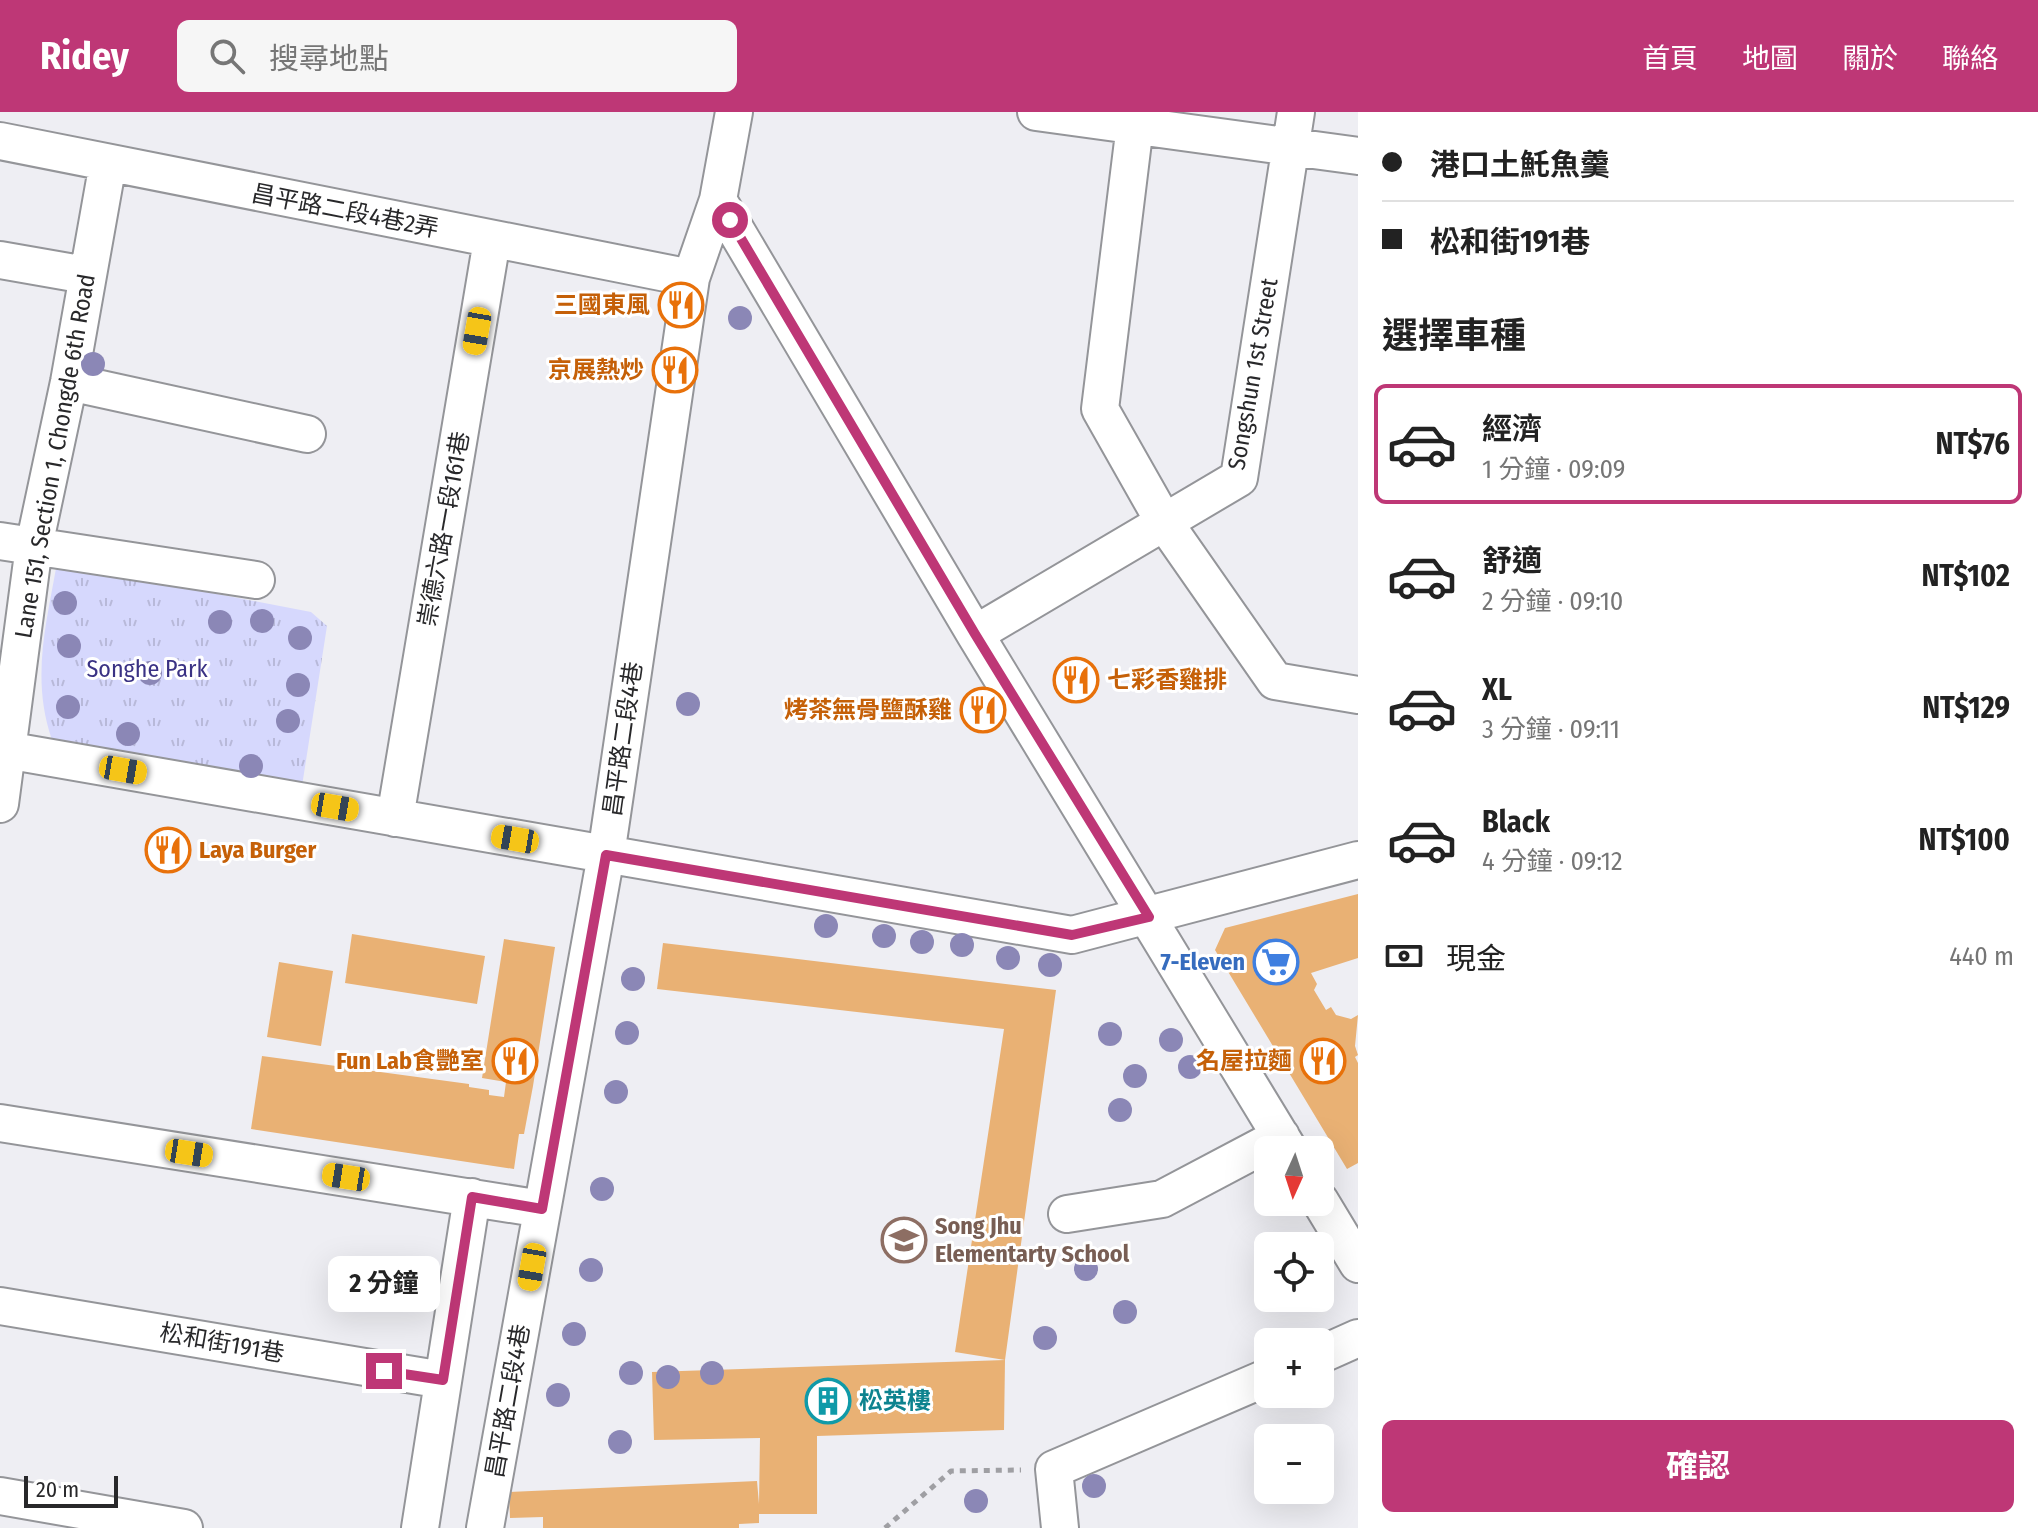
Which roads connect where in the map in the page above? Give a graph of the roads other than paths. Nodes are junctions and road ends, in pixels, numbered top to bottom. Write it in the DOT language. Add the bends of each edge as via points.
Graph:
graph roads {
  1 [pos="734,112"];
  2 [pos="1036,112"];
  3 [pos="1135,125"];
  4 [pos="1294,130"];
  5 [pos="0,141"];
  6 [pos="1358,156"];
  7 [pos="108,163"];
  8 [pos="718,200"];
  9 [pos="492,240"];
  10 [pos="0,260"];
  11 [pos="86,275"];
  12 [pos="691,278"];
  13 [pos="69,382"];
  14 [pos="307,434"];
  15 [pos="1164,522"];
  16 [pos="17,543"];
  17 [pos="256,580"];
  18 [pos="975,634"];
  19 [pos="1358,695"];
  20 [pos="5,749"];
  21 [pos="0,804"];
  22 [pos="395,818"];
  23 [pos="606,855"];
  24 [pos="1358,860"];
  25 [pos="1149,917"];
  26 [pos="0,1123"];
  27 [pos="1281,1136"];
  28 [pos="1254,1157"];
  29 [pos="472,1197"];
  30 [pos="542,1209"];
  31 [pos="1067,1214"];
  32 [pos="1329,1216"];
  33 [pos="1358,1264"];
  34 [pos="0,1306"];
  35 [pos="1358,1338"];
  36 [pos="1334,1349"];
  37 [pos="443,1380"];
  38 [pos="1254,1383"];
  39 [pos="0,1496"];
  40 [pos="184,1528"];
  41 [pos="420,1528"];
  42 [pos="485,1528"];
  43 [pos="1060,1528"];
  1 -- 8 [label="street, 昌平路二段4巷"];
  2 -- 3 [label="street"];
  3 -- 4 [label="street"];
  3 -- 15 [label="street" via="1100,409"];
  4 -- 6 [label="street"];
  4 -- 15 [label="street, Songshun 1st Street" via="1239,478"];
  5 -- 7 [label="street, 昌平路二段4巷2弄"];
  7 -- 9 [label="street, 昌平路二段4巷2弄"];
  7 -- 11 [label="street, Lane 151, Section 1, Chongde 6th Road"];
  8 -- 12 [label="street, 昌平路二段4巷"];
  8 -- 18 [label="street"];
  9 -- 12 [label="street, 昌平路二段4巷2弄"];
  9 -- 22 [label="street, 崇德六路一段161巷"];
  10 -- 11 [label="street"];
  11 -- 13 [label="street, Lane 151, Section 1, Chongde 6th Road"];
  12 -- 23 [label="street, 昌平路二段4巷"];
  13 -- 14 [label="street"];
  13 -- 16 [label="street, Lane 151, Section 1, Chongde 6th Road"];
  15 -- 18 [label="street, Songshun 1st Street"];
  15 -- 19 [label="street" via="1275,681"];
  16 -- 17 [label="street"];
  16 -- 20 [label="street, Lane 151, Section 1, Chongde 6th Road"];
  18 -- 25 [label="street"];
  20 -- 21 [label="street, Lane 151, Section 1, Chongde 6th Road"];
  20 -- 22 [label="street"];
  22 -- 23 [label="street"];
  23 -- 25 [label="street" via="1072,935"];
  23 -- 30 [label="street, 昌平路二段4巷"];
  24 -- 25 [label="street"];
  25 -- 27 [label="street"];
  26 -- 29 [label="street"];
  28 -- 31 [label="street" via="1162,1199"];
  29 -- 30 [label="street"];
  29 -- 37 [label="street"];
  30 -- 42 [label="street, 昌平路二段4巷"];
  32 -- 33 [label="street"];
  34 -- 37 [label="street, 松和街191巷"];
  35 -- 36 [label="street"];
  37 -- 41 [label="street"];
  38 -- 43 [label="street" via="1054,1469"];
  39 -- 40 [label="street"];
}
